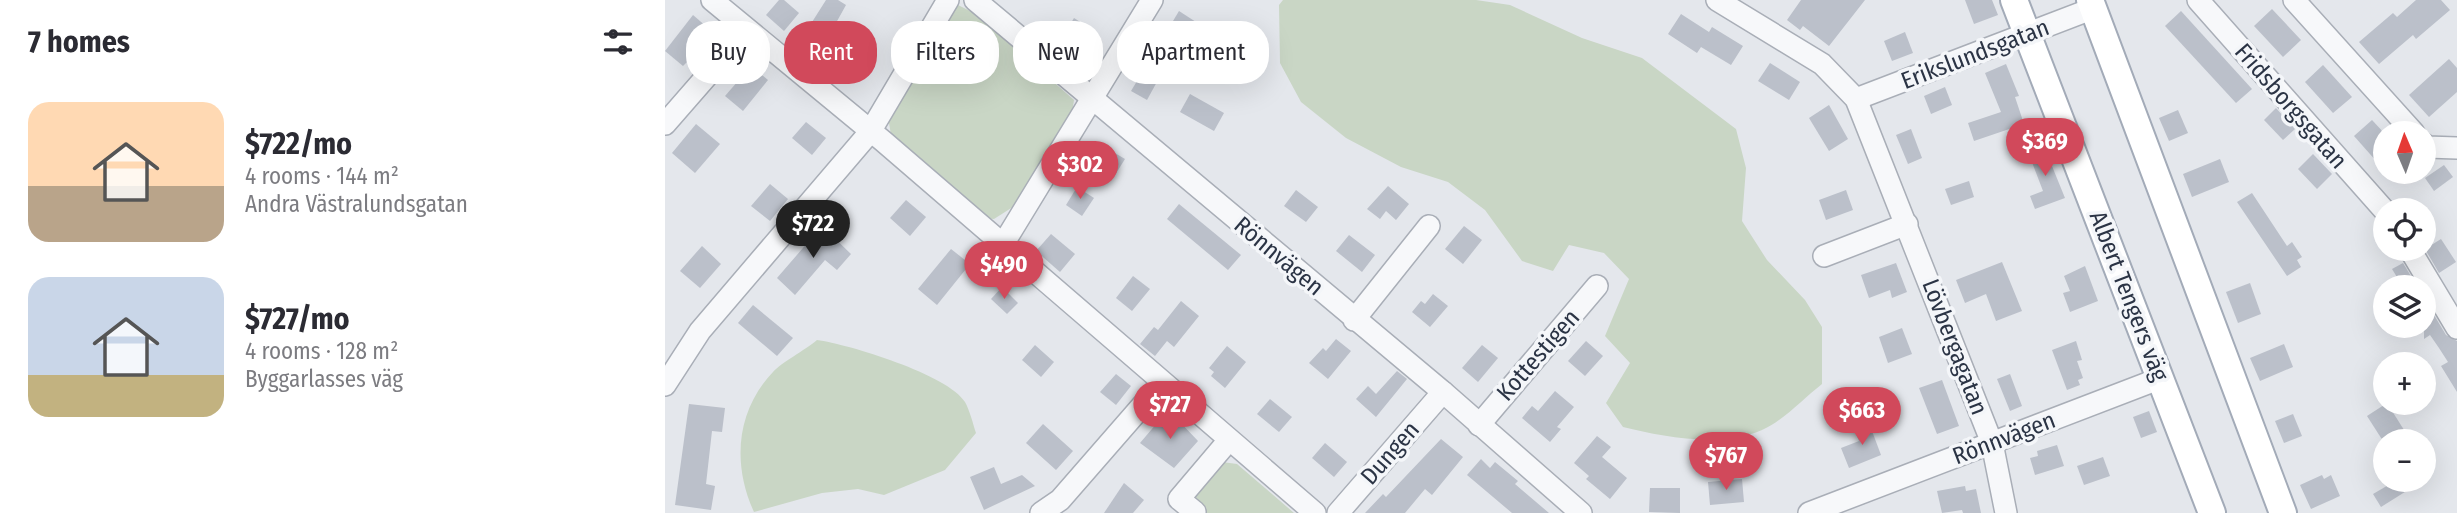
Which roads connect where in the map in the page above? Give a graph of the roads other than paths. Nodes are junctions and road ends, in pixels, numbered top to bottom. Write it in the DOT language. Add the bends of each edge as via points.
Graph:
graph roads {
  1 [pos="712,0"];
  2 [pos="948,0"];
  3 [pos="975,0"];
  4 [pos="1152,0"];
  5 [pos="1717,0"];
  6 [pos="2014,0"];
  7 [pos="2198,0"];
  8 [pos="2294,0"];
  9 [pos="2092,4"];
  10 [pos="736,21"];
  11 [pos="2027,34"];
  12 [pos="770,49"];
  13 [pos="700,84"];
  14 [pos="1856,99"];
  15 [pos="1092,100"];
  16 [pos="2403,121"];
  17 [pos="665,124"];
  18 [pos="870,132"];
  19 [pos="2436,147"];
  20 [pos="2457,148"];
  21 [pos="2373,198"];
  22 [pos="1907,224"];
  23 [pos="1429,226"];
  24 [pos="1002,246"];
  25 [pos="1824,256"];
  26 [pos="2417,261"];
  27 [pos="1597,286"];
  28 [pos="1354,320"];
  29 [pos="2457,328"];
  30 [pos="2161,378"];
  31 [pos="1162,383"];
  32 [pos="665,386"];
  33 [pos="1443,392"];
  34 [pos="1479,425"];
  35 [pos="1229,440"];
  36 [pos="1992,443"];
  37 [pos="1195,512"];
  38 [pos="1041,513"];
  39 [pos="1315,513"];
  40 [pos="1338,513"];
  41 [pos="1581,513"];
  42 [pos="1809,513"];
  43 [pos="2005,513"];
  44 [pos="2212,513"];
  45 [pos="2283,513"];
  1 -- 10 [label="street"];
  2 -- 18 [label="street"];
  3 -- 15 [label="street, Rönnvägen"];
  4 -- 15 [label="street"];
  5 -- 14 [label="street, Lövbergagatan" via="1822,64"];
  6 -- 11 [label="main road, Albert Tengers väg"];
  7 -- 21 [label="street, Fridsborgsgatan"];
  8 -- 16 [label="street"];
  9 -- 11 [label="street, Erikslundsgatan"];
  9 -- 45 [label="main road"];
  11 -- 14 [label="street, Erikslundsgatan"];
  11 -- 30 [label="main road, Albert Tengers väg"];
  12 -- 18 [label="street"];
  13 -- 17 [label="street"];
  14 -- 22 [label="street, Lövbergagatan"];
  15 -- 24 [label="street"];
  15 -- 28 [label="street, Rönnvägen"];
  18 -- 24 [label="street"];
  18 -- 32 [label="street" via="700,331"];
  19 -- 20 [label="street"];
  22 -- 25 [label="street"];
  22 -- 36 [label="street, Lövbergagatan"];
  23 -- 28 [label="street"];
  24 -- 31 [label="street"];
  26 -- 29 [label="street"];
  27 -- 34 [label="street, Kottestigen"];
  28 -- 33 [label="street, Rönnvägen"];
  30 -- 36 [label="street, Rönnvägen"];
  30 -- 44 [label="main road, Albert Tengers väg"];
  31 -- 35 [label="street"];
  31 -- 38 [label="street" via="1060,500"];
  33 -- 34 [label="street, Rönnvägen"];
  33 -- 40 [label="street, Dungen"];
  34 -- 41 [label="street, Rönnvägen"];
  35 -- 37 [label="street" via="1179,499"];
  35 -- 39 [label="street"];
  36 -- 42 [label="street, Rönnvägen"];
  36 -- 43 [label="street, Lövbergagatan"];
}
